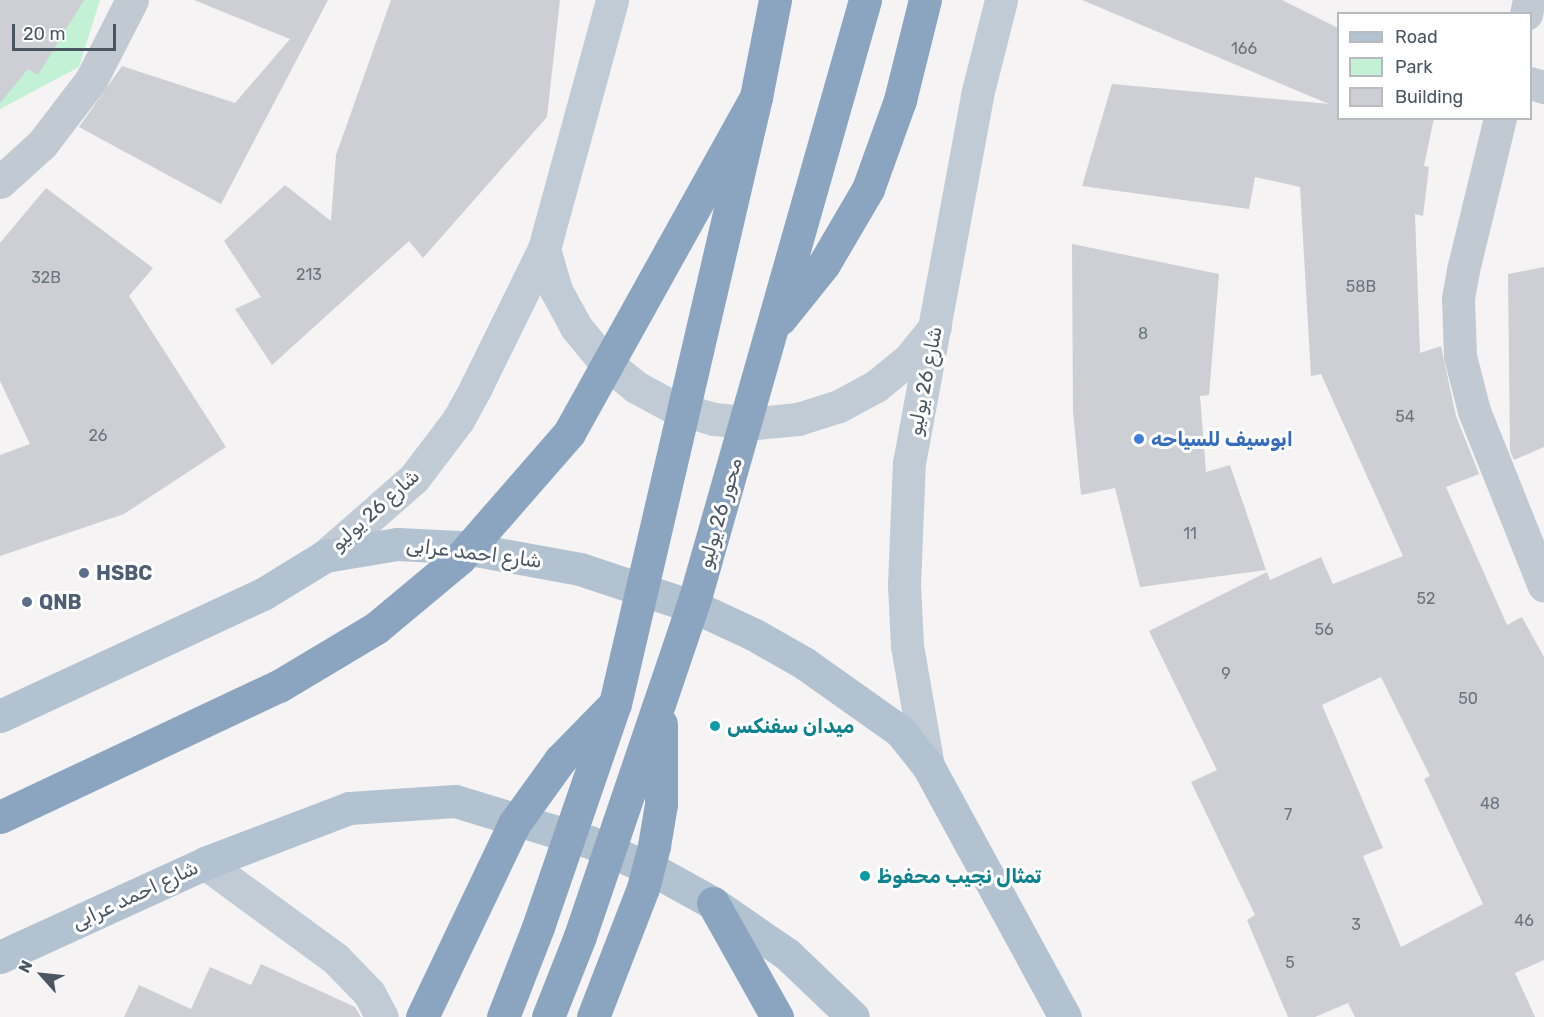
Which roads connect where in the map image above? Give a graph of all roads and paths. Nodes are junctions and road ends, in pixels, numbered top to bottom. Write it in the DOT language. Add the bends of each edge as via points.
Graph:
graph roads {
  1 [pos="132,0"];
  2 [pos="612,0"];
  3 [pos="775,0"];
  4 [pos="865,0"];
  5 [pos="925,0"];
  6 [pos="1001,0"];
  7 [pos="756,97"];
  8 [pos="1500,120"];
  9 [pos="0,182"];
  10 [pos="544,249"];
  11 [pos="936,326"];
  12 [pos="773,327"];
  13 [pos="325,556"];
  14 [pos="1544,586"];
  15 [pos="615,704"];
  16 [pos="659,706"];
  17 [pos="0,716"];
  18 [pos="928,766"];
  19 [pos="0,817"];
  20 [pos="205,863"];
  21 [pos="713,903"];
  22 [pos="0,957"];
  23 [pos="382,1017"];
  24 [pos="422,1017"];
  25 [pos="502,1017"];
  26 [pos="548,1017"];
  27 [pos="593,1017"];
  28 [pos="777,1017"];
  29 [pos="853,1017"];
  30 [pos="1065,1017"];
  1 -- 9 [label="street" via="91,80 42,144"];
  2 -- 10 [label="main road, شارع 26 يوليو"];
  3 -- 7 [label="highway"];
  4 -- 12 [label="highway, محور 26 يوليو"];
  5 -- 12 [label="highway" via="900,100 868,189 824,264"];
  6 -- 11 [label="main road, شارع 26 يوليو" via="977,95"];
  7 -- 15 [label="highway"];
  7 -- 19 [label="highway" via="569,433 460,558 376,628 279,686"];
  8 -- 14 [label="street" via="1458,298 1460,356 1474,411"];
  10 -- 11 [label="main road" via="556,290 576,327 603,360 636,387 673,407 714,419 756,423 798,419 839,406 909,359"];
  10 -- 13 [label="main road, شارع 26 يوليو" via="476,387 436,451 390,502"];
  11 -- 18 [label="main road, شارع 26 يوليو" via="909,463 904,524 907,646"];
  12 -- 16 [label="highway, محور 26 يوليو" via="695,598"];
  13 -- 17 [label="main road, شارع احمد عرابى" via="263,594"];
  13 -- 18 [label="main road, شارع احمد عرابى" via="397,544 459,547 580,568 639,586 697,608 804,663 900,731"];
  15 -- 24 [label="highway" via="560,760 514,824"];
  15 -- 25 [label="highway" via="538,927"];
  16 -- 26 [label="highway, محور 26 يوليو"];
  16 -- 27 [label="highway" via="662,771 654,846 643,888"];
  18 -- 30 [label="main road, شارع احمد عرابى"];
  20 -- 21 [label="main road, شارع احمد عرابى" via="349,808 455,801 590,843 657,872"];
  20 -- 22 [label="main road, شارع احمد عرابى"];
  20 -- 23 [label="main road" via="336,959 369,993"];
  21 -- 28 [label="highway"];
  21 -- 29 [label="main road, شارع احمد عرابى" via="787,954"];
}
